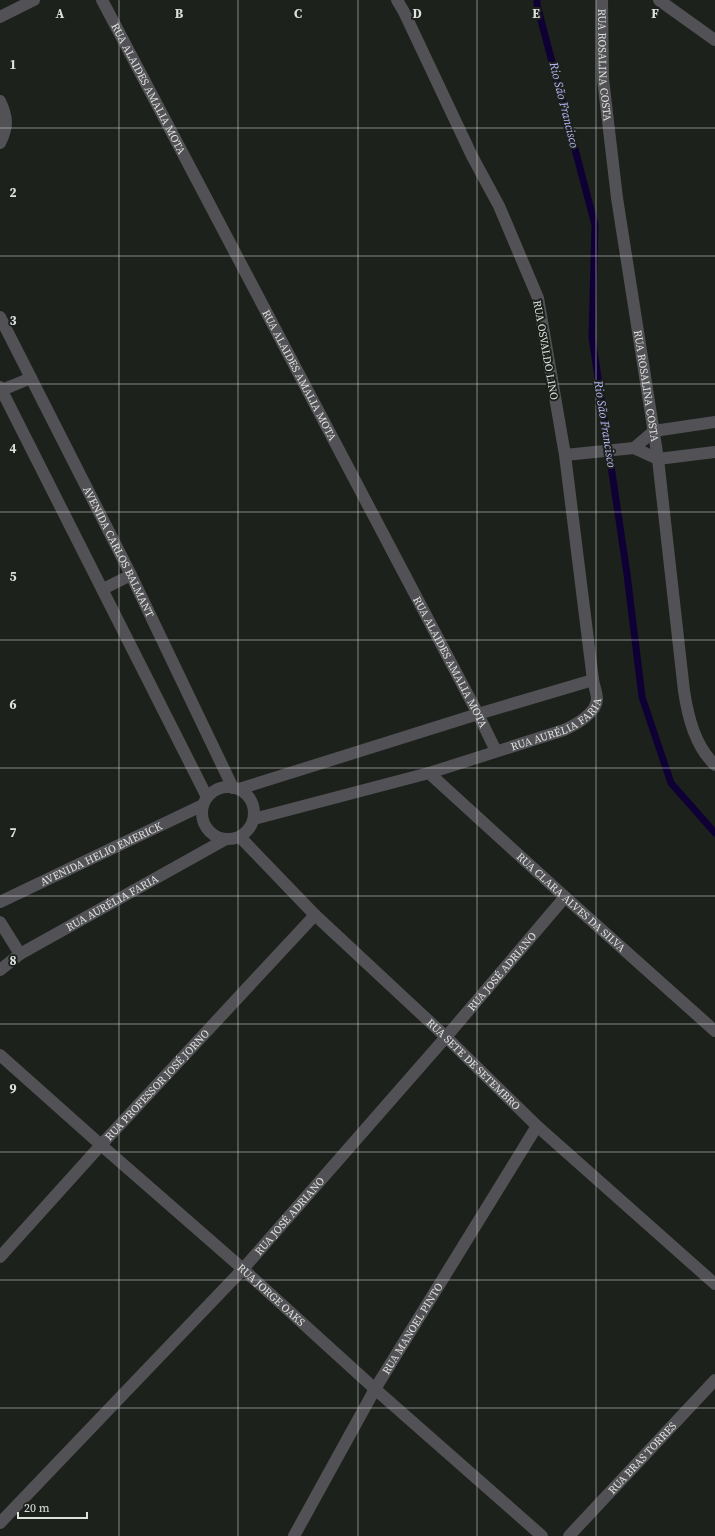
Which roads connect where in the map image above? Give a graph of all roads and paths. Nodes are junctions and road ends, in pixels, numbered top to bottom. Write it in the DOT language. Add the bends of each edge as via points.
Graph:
graph roads {
  1 [pos="34,0"];
  2 [pos="102,0"];
  3 [pos="397,0"];
  4 [pos="602,0"];
  5 [pos="659,0"];
  6 [pos="0,17"];
  7 [pos="715,40"];
  8 [pos="0,101"];
  9 [pos="0,143"];
  10 [pos="0,317"];
  11 [pos="31,378"];
  12 [pos="1,388"];
  13 [pos="715,422"];
  14 [pos="654,431"];
  15 [pos="629,449"];
  16 [pos="715,452"];
  17 [pos="565,455"];
  18 [pos="658,459"];
  19 [pos="131,575"];
  20 [pos="103,589"];
  21 [pos="593,680"];
  22 [pos="478,714"];
  23 [pos="496,751"];
  24 [pos="715,765"];
  25 [pos="428,773"];
  26 [pos="236,788"];
  27 [pos="205,801"];
  28 [pos="254,819"];
  29 [pos="240,836"];
  30 [pos="226,839"];
  31 [pos="565,897"];
  32 [pos="0,902"];
  33 [pos="315,915"];
  34 [pos="0,922"];
  35 [pos="20,954"];
  36 [pos="0,970"];
  37 [pos="715,1031"];
  38 [pos="446,1037"];
  39 [pos="0,1055"];
  40 [pos="537,1126"];
  41 [pos="101,1145"];
  42 [pos="0,1257"];
  43 [pos="243,1269"];
  44 [pos="715,1284"];
  45 [pos="715,1380"];
  46 [pos="375,1389"];
  47 [pos="0,1523"];
  48 [pos="294,1536"];
  49 [pos="542,1536"];
  50 [pos="569,1536"];
  1 -- 6 [label="street"];
  2 -- 22 [label="street, RUA ALAIDES AMALIA MOTA"];
  3 -- 17 [label="street, RUA OSVALDO LINO" via="472,156 499,206 538,298"];
  4 -- 14 [label="street, RUA ROSALINA COSTA" via="603,79 617,198"];
  5 -- 7 [label="street"];
  8 -- 9 [label="street" via="7,120"];
  10 -- 11 [label="street, AVENIDA CARLOS BALMANT"];
  11 -- 12 [label="street"];
  11 -- 19 [label="street, AVENIDA CARLOS BALMANT"];
  12 -- 20 [label="street"];
  13 -- 14 [label="street"];
  14 -- 15 [label="street"];
  14 -- 18 [label="street, RUA ROSALINA COSTA"];
  15 -- 17 [label="street"];
  15 -- 18 [label="street"];
  16 -- 18 [label="street"];
  17 -- 21 [label="street, RUA OSVALDO LINO"];
  18 -- 24 [label="street, RUA ROSALINA COSTA" via="688,715 702,748"];
  19 -- 20 [label="street"];
  19 -- 26 [label="street, AVENIDA CARLOS BALMANT"];
  20 -- 27 [label="street"];
  21 -- 22 [label="street, RUA AURÉLIA FARIA"];
  21 -- 23 [label="street, RUA AURÉLIA FARIA" via="597,699 594,708 578,723 564,730"];
  22 -- 23 [label="street, RUA ALAIDES AMALIA MOTA"];
  22 -- 26 [label="street, RUA AURÉLIA FARIA"];
  23 -- 25 [label="street, RUA AURÉLIA FARIA"];
  25 -- 28 [label="street, RUA AURÉLIA FARIA"];
  25 -- 31 [label="street, RUA CLARA ALVES DA SILVA"];
  26 -- 27 [label="street" via="217,789"];
  26 -- 28 [label="street" via="247,794 252,801"];
  27 -- 30 [label="street" via="202,814 204,823 217,837"];
  27 -- 32 [label="street, AVENIDA HELIO EMERICK"];
  28 -- 29 [label="street" via="249,829"];
  29 -- 30 [label="street"];
  29 -- 33 [label="street, RUA SETE DE SETEMBRO"];
  30 -- 35 [label="street, RUA AURÉLIA FARIA"];
  31 -- 37 [label="street, RUA CLARA ALVES DA SILVA"];
  31 -- 38 [label="street, RUA JOSÉ ADRIANO"];
  33 -- 38 [label="street, RUA SETE DE SETEMBRO"];
  33 -- 41 [label="street, RUA PROFESSOR JOSÉ JORNO"];
  34 -- 35 [label="street"];
  35 -- 36 [label="street, RUA AURÉLIA FARIA"];
  38 -- 40 [label="street, RUA SETE DE SETEMBRO"];
  38 -- 43 [label="street, RUA JOSÉ ADRIANO"];
  39 -- 41 [label="street, RUA JORGE OAKS"];
  40 -- 44 [label="street, RUA SETE DE SETEMBRO"];
  40 -- 46 [label="street, RUA MANOEL PINTO"];
  41 -- 42 [label="street, RUA PROFESSOR JOSÉ JORNO"];
  41 -- 43 [label="street, RUA JORGE OAKS"];
  43 -- 46 [label="street, RUA JORGE OAKS"];
  43 -- 47 [label="street, RUA JOSÉ ADRIANO"];
  45 -- 50 [label="street, RUA BRAS TORRES"];
  46 -- 48 [label="street, RUA MANOEL PINTO"];
  46 -- 49 [label="street, RUA JORGE OAKS"];
}
